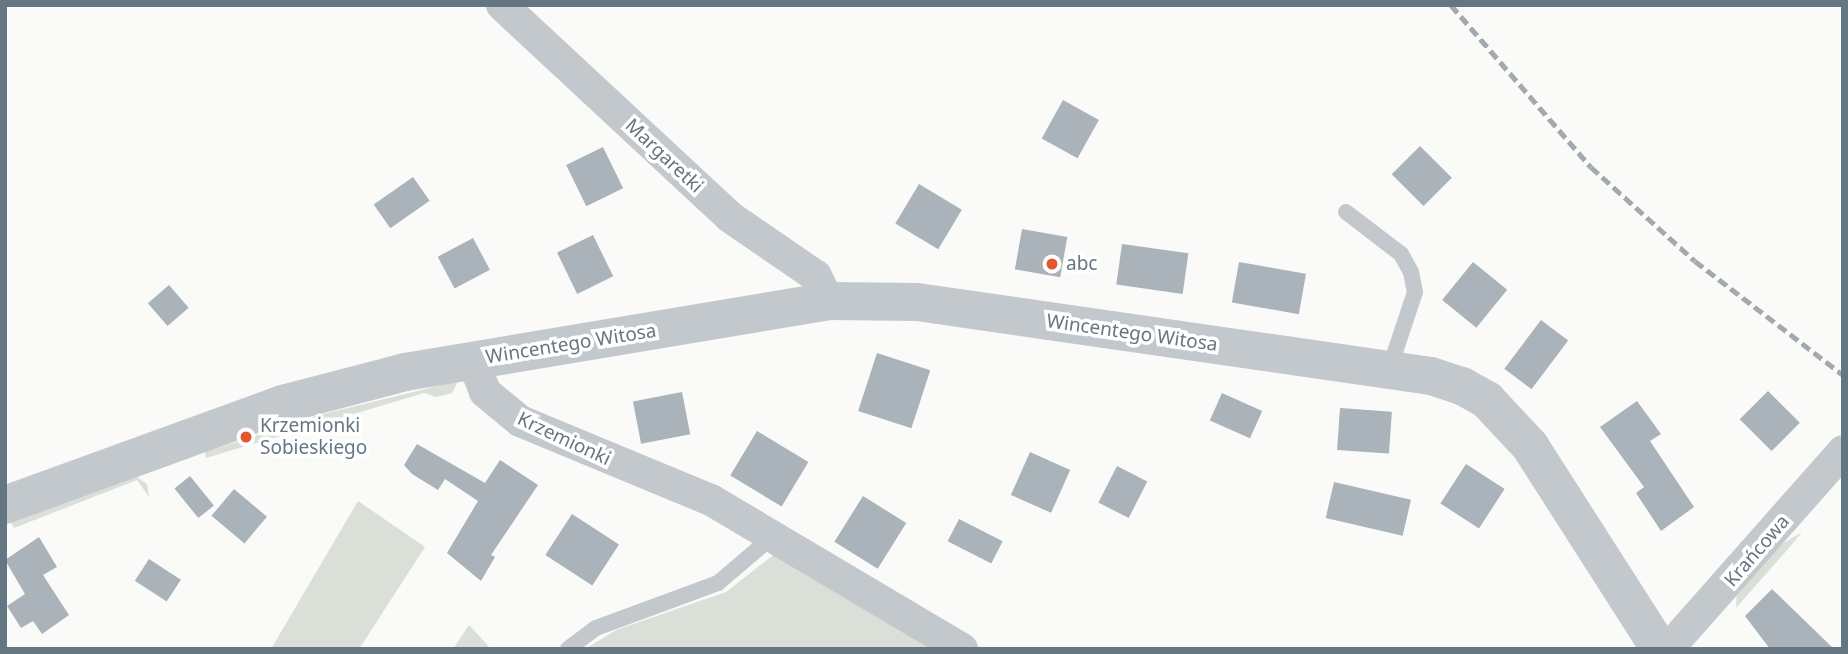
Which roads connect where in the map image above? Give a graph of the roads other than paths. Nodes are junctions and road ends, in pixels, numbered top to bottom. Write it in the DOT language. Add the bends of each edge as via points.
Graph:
graph roads {
  1 [pos="502,5"];
  2 [pos="1346,212"];
  3 [pos="828,302"];
  4 [pos="471,359"];
  5 [pos="1389,370"];
  6 [pos="1843,451"];
  7 [pos="5,505"];
  8 [pos="773,536"];
  9 [pos="568,649"];
  10 [pos="962,649"];
  11 [pos="1660,649"];
  12 [pos="1668,649"];
  1 -- 3 [label="street, Margaretki" via="730,217 816,276"];
  2 -- 5 [label="lane" via="1401,254 1414,284"];
  3 -- 4 [label="street, Wincentego Witosa"];
  3 -- 5 [label="street, Wincentego Witosa" via="917,302"];
  4 -- 7 [label="street" via="283,404"];
  4 -- 8 [label="street, Krzemionki" via="485,392 520,421 711,500"];
  5 -- 11 [label="street, Wincentego Witosa" via="1462,386 1509,420"];
  6 -- 12 [label="street, Krańcowa"];
  8 -- 9 [label="lane" via="718,583 596,628"];
  8 -- 10 [label="street, Krzemionki"];
}
